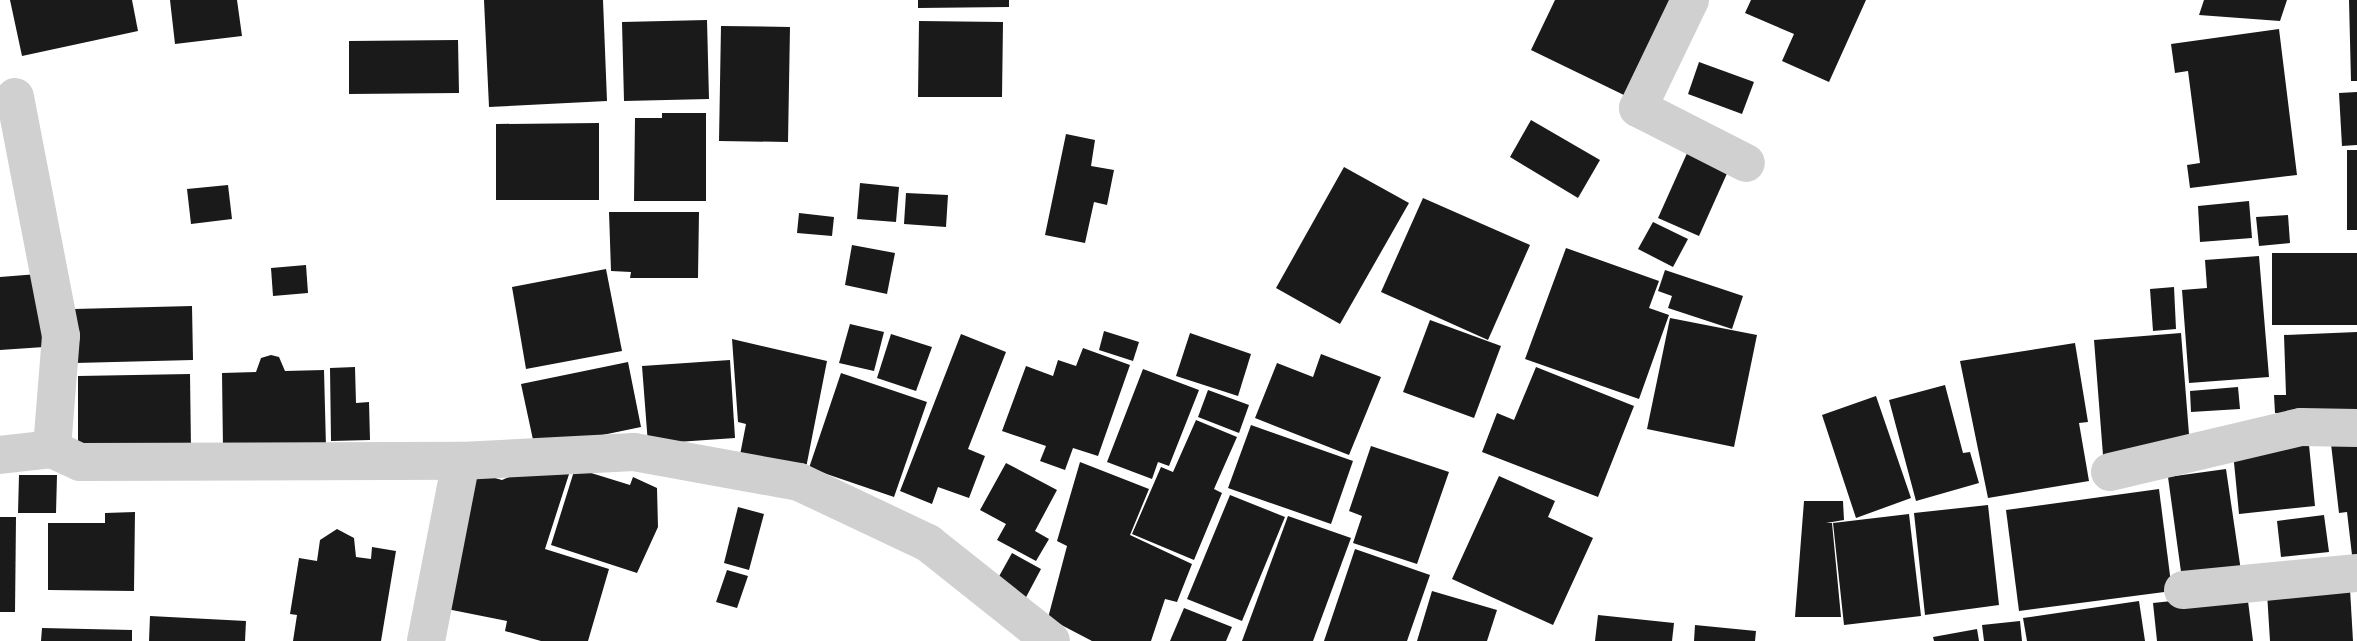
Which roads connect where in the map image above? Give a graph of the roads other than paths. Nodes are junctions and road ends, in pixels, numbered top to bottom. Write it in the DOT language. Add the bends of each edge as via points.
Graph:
graph roads {
  1 [pos="1690,0"];
  2 [pos="15,97"];
  3 [pos="1746,163"];
  4 [pos="2357,428"];
  5 [pos="52,449"];
  6 [pos="0,455"];
  7 [pos="461,461"];
  8 [pos="2110,472"];
  9 [pos="2357,573"];
  10 [pos="2183,590"];
  11 [pos="426,641"];
  12 [pos="1051,641"];
  1 -- 3 [label="street" via="1638,108"];
  2 -- 5 [label="street" via="61,336"];
  4 -- 8 [label="street" via="2301,427"];
  5 -- 6 [label="street"];
  5 -- 7 [label="street" via="80,462"];
  7 -- 11 [label="street"];
  7 -- 12 [label="street" via="634,452 799,482 928,544"];
  9 -- 10 [label="street"];
}
